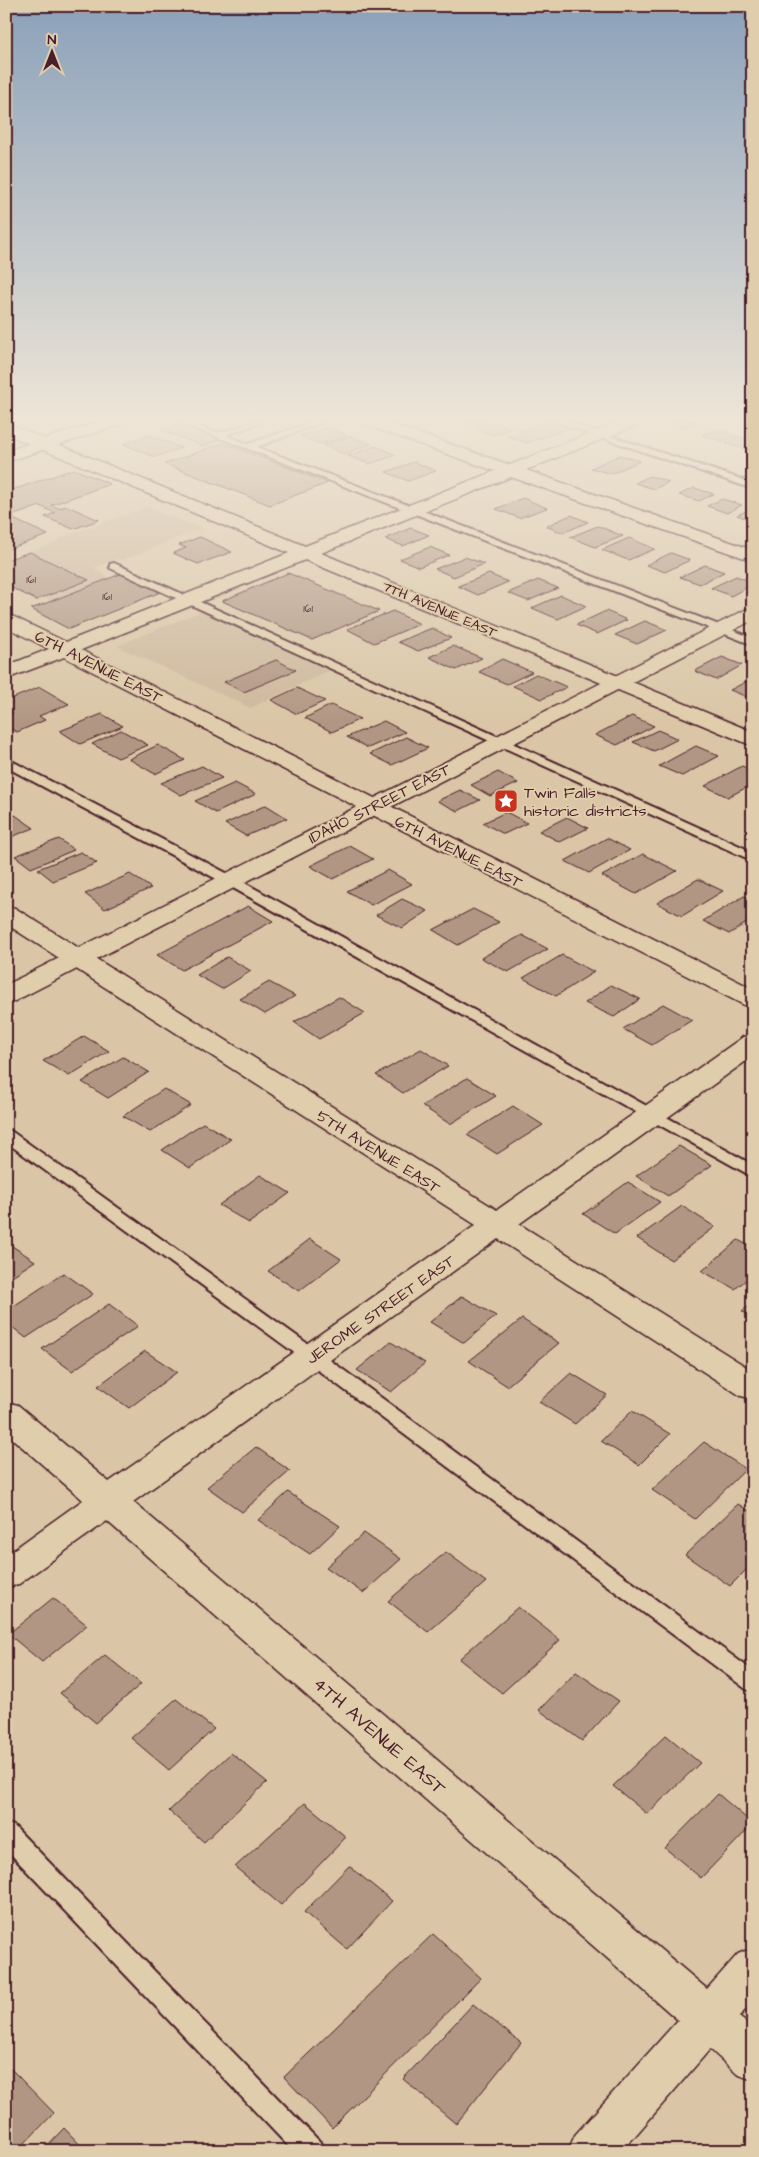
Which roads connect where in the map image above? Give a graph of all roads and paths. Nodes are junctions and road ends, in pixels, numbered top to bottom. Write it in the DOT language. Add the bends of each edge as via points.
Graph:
graph roads {
  1 [pos="231,522"];
  2 [pos="383,522"];
  3 [pos="442,522"];
  4 [pos="656,522"];
  5 [pos="306,553"];
  6 [pos="753,556"];
  7 [pos="114,566"];
  8 [pos="190,599"];
  9 [pos="753,612"];
  10 [pos="6,619"];
  11 [pos="720,629"];
  12 [pos="753,642"];
  13 [pos="65,650"];
  14 [pos="6,673"];
  15 [pos="614,682"];
  16 [pos="753,740"];
  17 [pos="499,742"];
  18 [pos="6,762"];
  19 [pos="370,806"];
  20 [pos="753,857"];
  21 [pos="229,880"];
  22 [pos="6,913"];
  23 [pos="76,959"];
  24 [pos="6,995"];
  25 [pos="753,999"];
  26 [pos="753,1043"];
  27 [pos="651,1116"];
  28 [pos="6,1134"];
  29 [pos="753,1172"];
  30 [pos="497,1225"];
  31 [pos="313,1356"];
  32 [pos="753,1387"];
  33 [pos="6,1414"];
  34 [pos="108,1502"];
  35 [pos="6,1574"];
  36 [pos="753,1683"];
  37 [pos="6,1833"];
  38 [pos="753,1969"];
  39 [pos="709,2018"];
  40 [pos="753,2058"];
  41 [pos="311,2151"];
  42 [pos="591,2151"];
  1 -- 5 [label="street, 7TH AVENUE EAST"];
  2 -- 5 [label="street"];
  3 -- 11 [label="lane"];
  4 -- 6 [label="street"];
  5 -- 8 [label="street"];
  5 -- 15 [label="street, 7TH AVENUE EAST"];
  7 -- 8 [label="lane"];
  8 -- 13 [label="street"];
  8 -- 17 [label="lane"];
  9 -- 11 [label="street, IDAHO STREET EAST"];
  10 -- 13 [label="street, 6TH AVENUE EAST"];
  11 -- 12 [label="lane"];
  11 -- 15 [label="street, IDAHO STREET EAST"];
  13 -- 14 [label="street"];
  13 -- 19 [label="street, 6TH AVENUE EAST"];
  15 -- 16 [label="street, 7TH AVENUE EAST"];
  15 -- 17 [label="street, IDAHO STREET EAST"];
  17 -- 19 [label="street, IDAHO STREET EAST"];
  17 -- 20 [label="lane"];
  18 -- 21 [label="lane"];
  19 -- 21 [label="street, IDAHO STREET EAST"];
  19 -- 25 [label="street, 6TH AVENUE EAST"];
  21 -- 23 [label="street, IDAHO STREET EAST"];
  21 -- 27 [label="lane"];
  22 -- 23 [label="street, 5TH AVENUE EAST"];
  23 -- 24 [label="street, IDAHO STREET EAST"];
  23 -- 30 [label="street, 5TH AVENUE EAST"];
  26 -- 27 [label="street, JEROME STREET EAST"];
  27 -- 29 [label="lane"];
  27 -- 30 [label="street, JEROME STREET EAST"];
  28 -- 31 [label="lane"];
  30 -- 31 [label="street, JEROME STREET EAST"];
  30 -- 32 [label="street, 5TH AVENUE EAST"];
  31 -- 34 [label="street, JEROME STREET EAST"];
  31 -- 36 [label="lane"];
  33 -- 34 [label="street, 4TH AVENUE EAST"];
  34 -- 35 [label="street, JEROME STREET EAST"];
  34 -- 39 [label="street, 4TH AVENUE EAST"];
  37 -- 41 [label="lane"];
  38 -- 39 [label="street"];
  39 -- 40 [label="street, 4TH AVENUE EAST"];
  39 -- 42 [label="street"];
}
